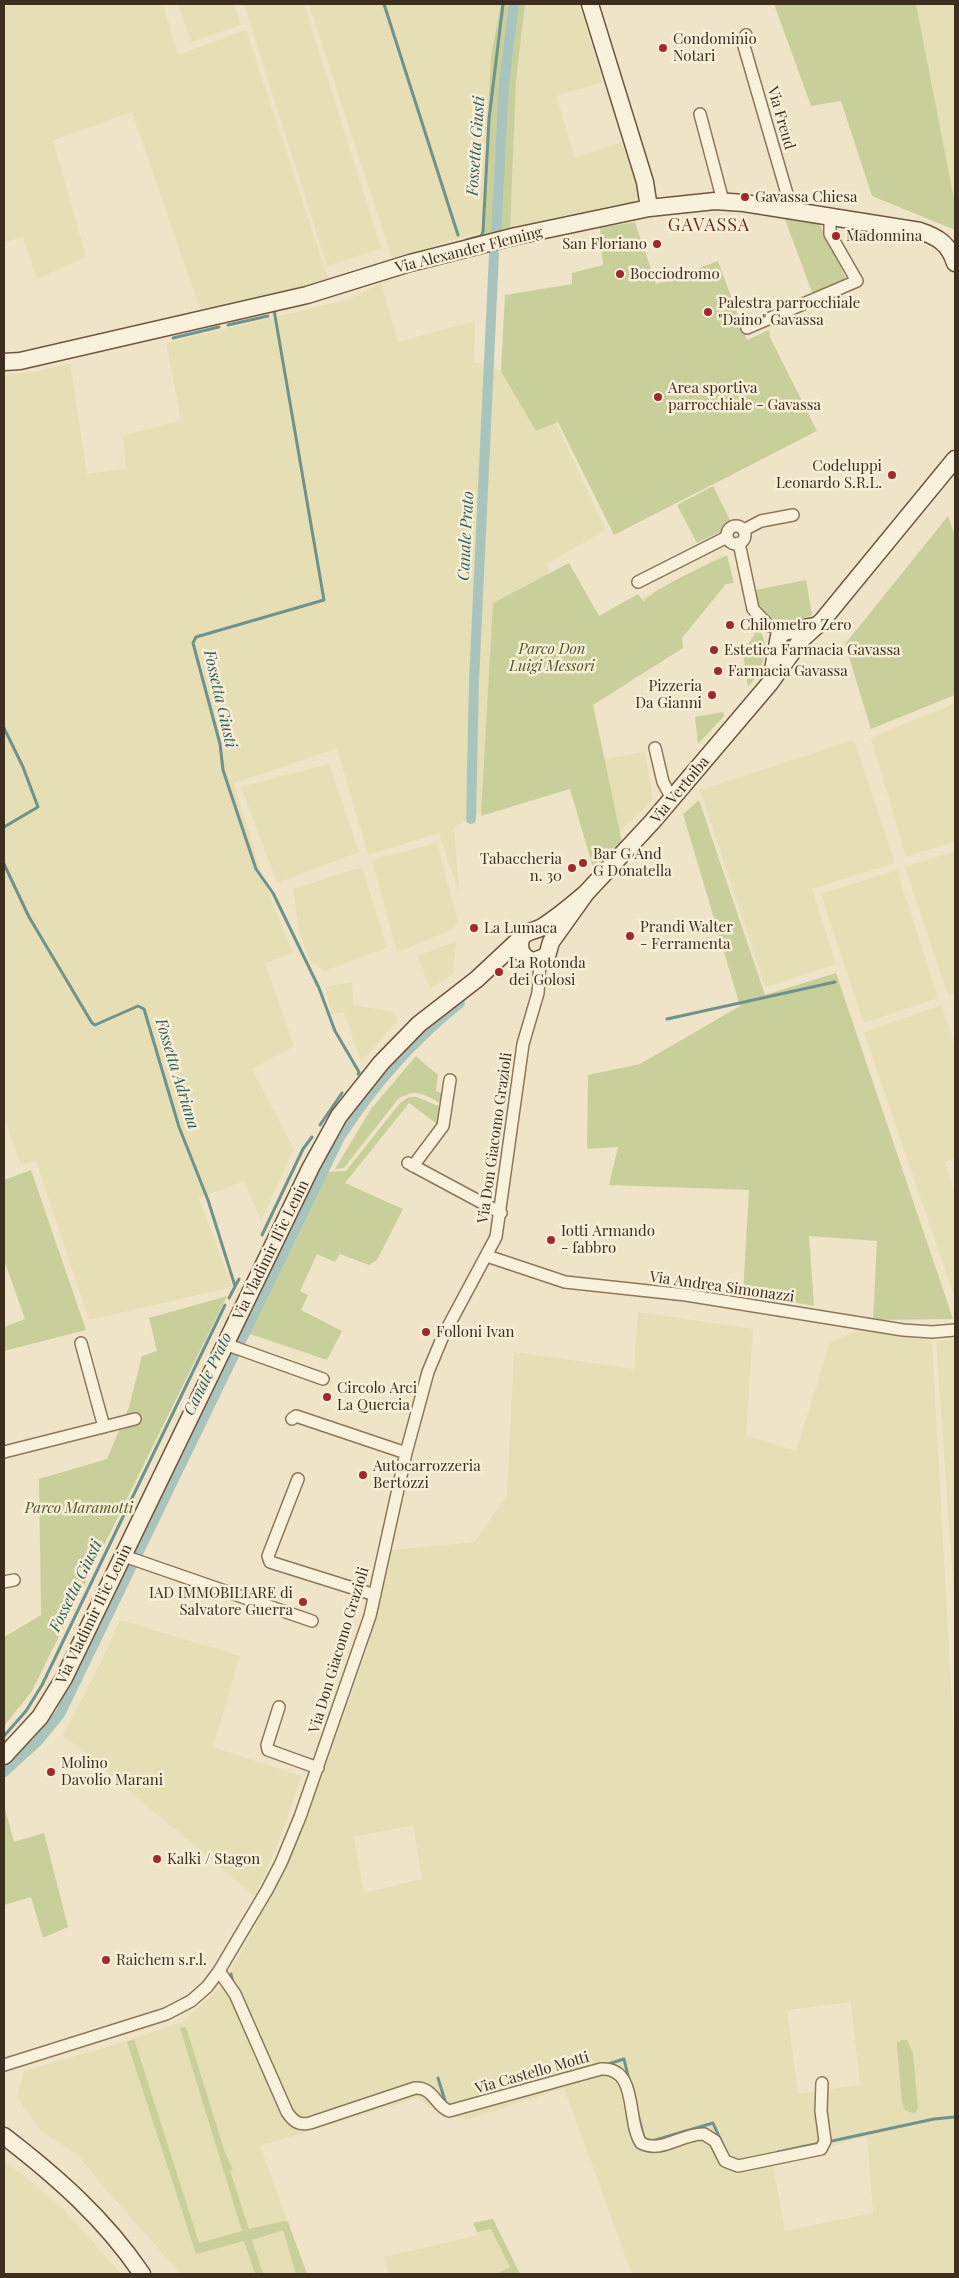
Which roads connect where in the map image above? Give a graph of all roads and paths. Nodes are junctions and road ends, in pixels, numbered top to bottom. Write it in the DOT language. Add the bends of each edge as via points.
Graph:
graph roads {
  1 [pos="590,4"];
  2 [pos="746,34"];
  3 [pos="700,114"];
  4 [pos="723,201"];
  5 [pos="649,208"];
  6 [pos="792,211"];
  7 [pos="830,217"];
  8 [pos="955,263"];
  9 [pos="747,328"];
  10 [pos="4,362"];
  11 [pos="955,459"];
  12 [pos="793,515"];
  13 [pos="744,530"];
  14 [pos="727,537"];
  15 [pos="739,543"];
  16 [pos="638,582"];
  17 [pos="784,638"];
  18 [pos="655,748"];
  19 [pos="672,799"];
  20 [pos="586,893"];
  21 [pos="538,930"];
  22 [pos="521,939"];
  23 [pos="551,942"];
  24 [pos="532,959"];
  25 [pos="491,967"];
  26 [pos="450,1080"];
  27 [pos="501,1213"];
  28 [pos="487,1256"];
  29 [pos="955,1330"];
  30 [pos="81,1343"];
  31 [pos="230,1346"];
  32 [pos="323,1379"];
  33 [pos="135,1419"];
  34 [pos="292,1419"];
  35 [pos="104,1427"];
  36 [pos="4,1452"];
  37 [pos="406,1453"];
  38 [pos="298,1479"];
  39 [pos="131,1559"];
  40 [pos="375,1595"];
  41 [pos="312,1621"];
  42 [pos="279,1708"];
  43 [pos="4,1756"];
  44 [pos="318,1768"];
  45 [pos="219,1971"];
  46 [pos="4,2065"];
  47 [pos="822,2083"];
  48 [pos="4,2136"];
  49 [pos="142,2274"];
  1 -- 5 [label="main road" via="645,182"];
  2 -- 6 [label="street, Via Freud" via="744,46"];
  3 -- 4 [label="street"];
  4 -- 5 [label="main road, Via Alexander Fleming"];
  4 -- 6 [label="main road, Via Alexander Fleming"];
  5 -- 10 [label="main road, Via Alexander Fleming" via="459,250 280,301"];
  6 -- 7 [label="main road, Via Alexander Fleming"];
  7 -- 8 [label="main road, Via Alexander Fleming" via="920,231 948,246"];
  7 -- 9 [label="street" via="830,234 857,281"];
  11 -- 17 [label="main road" via="822,621"];
  12 -- 13 [label="street" via="761,521"];
  13 -- 14 [label="street" via="740,526 731,527"];
  13 -- 15 [label="street" via="744,539"];
  14 -- 15 [label="street" via="730,542"];
  14 -- 16 [label="street"];
  15 -- 17 [label="street" via="752,609"];
  17 -- 19 [label="main road, Via Vertoiba" via="770,683"];
  18 -- 19 [label="street" via="663,782"];
  19 -- 20 [label="main road, Via Vertoiba"];
  20 -- 21 [label="main road, Via Vladimir Il'ic Lenin"];
  20 -- 23 [label="main road"];
  21 -- 22 [label="main road, Via Vladimir Il'ic Lenin" via="528,932"];
  21 -- 23 [label="main road"];
  22 -- 24 [label="main road" via="520,949"];
  22 -- 25 [label="main road, Via Vladimir Il'ic Lenin"];
  23 -- 24 [label="main road" via="548,956"];
  24 -- 25 [label="main road, Via Vladimir Il'ic Lenin"];
  24 -- 27 [label="street, Via Don Giacomo Grazioli" via="538,993 523,1044"];
  25 -- 31 [label="main road, Via Vladimir Il'ic Lenin" via="406,1036 339,1116 311,1167"];
  26 -- 27 [label="street" via="444,1126 411,1165"];
  27 -- 28 [label="street, Via Don Giacomo Grazioli" via="496,1237"];
  28 -- 29 [label="street, Via Andrea Simonazzi" via="565,1282 686,1295 903,1330"];
  28 -- 37 [label="street, Via Don Giacomo Grazioli" via="463,1297 432,1363"];
  30 -- 35 [label="street"];
  31 -- 32 [label="street"];
  31 -- 39 [label="main road, Via Vladimir Il'ic Lenin"];
  33 -- 35 [label="street"];
  34 -- 37 [label="street" via="296,1416"];
  35 -- 36 [label="street"];
  37 -- 40 [label="street, Via Don Giacomo Grazioli"];
  38 -- 40 [label="street" via="268,1556 270,1562"];
  39 -- 41 [label="street"];
  39 -- 43 [label="main road, Via Vladimir Il'ic Lenin" via="48,1705 31,1729"];
  40 -- 44 [label="street, Via Don Giacomo Grazioli"];
  42 -- 44 [label="street" via="268,1750"];
  44 -- 45 [label="street, Via Don Giacomo Grazioli" via="268,1890"];
  45 -- 46 [label="street, Via Don Giacomo Grazioli" via="192,2001 166,2014"];
  45 -- 47 [label="street, Via Castello Motti" via="235,1994 287,2112 302,2124 415,2088 429,2091 449,2111 609,2068 619,2073 625,2082 641,2144 658,2147 704,2134 715,2141 725,2161 738,2166 821,2149 825,2141"];
  48 -- 49 [label="main road" via="95,2215"];
}
